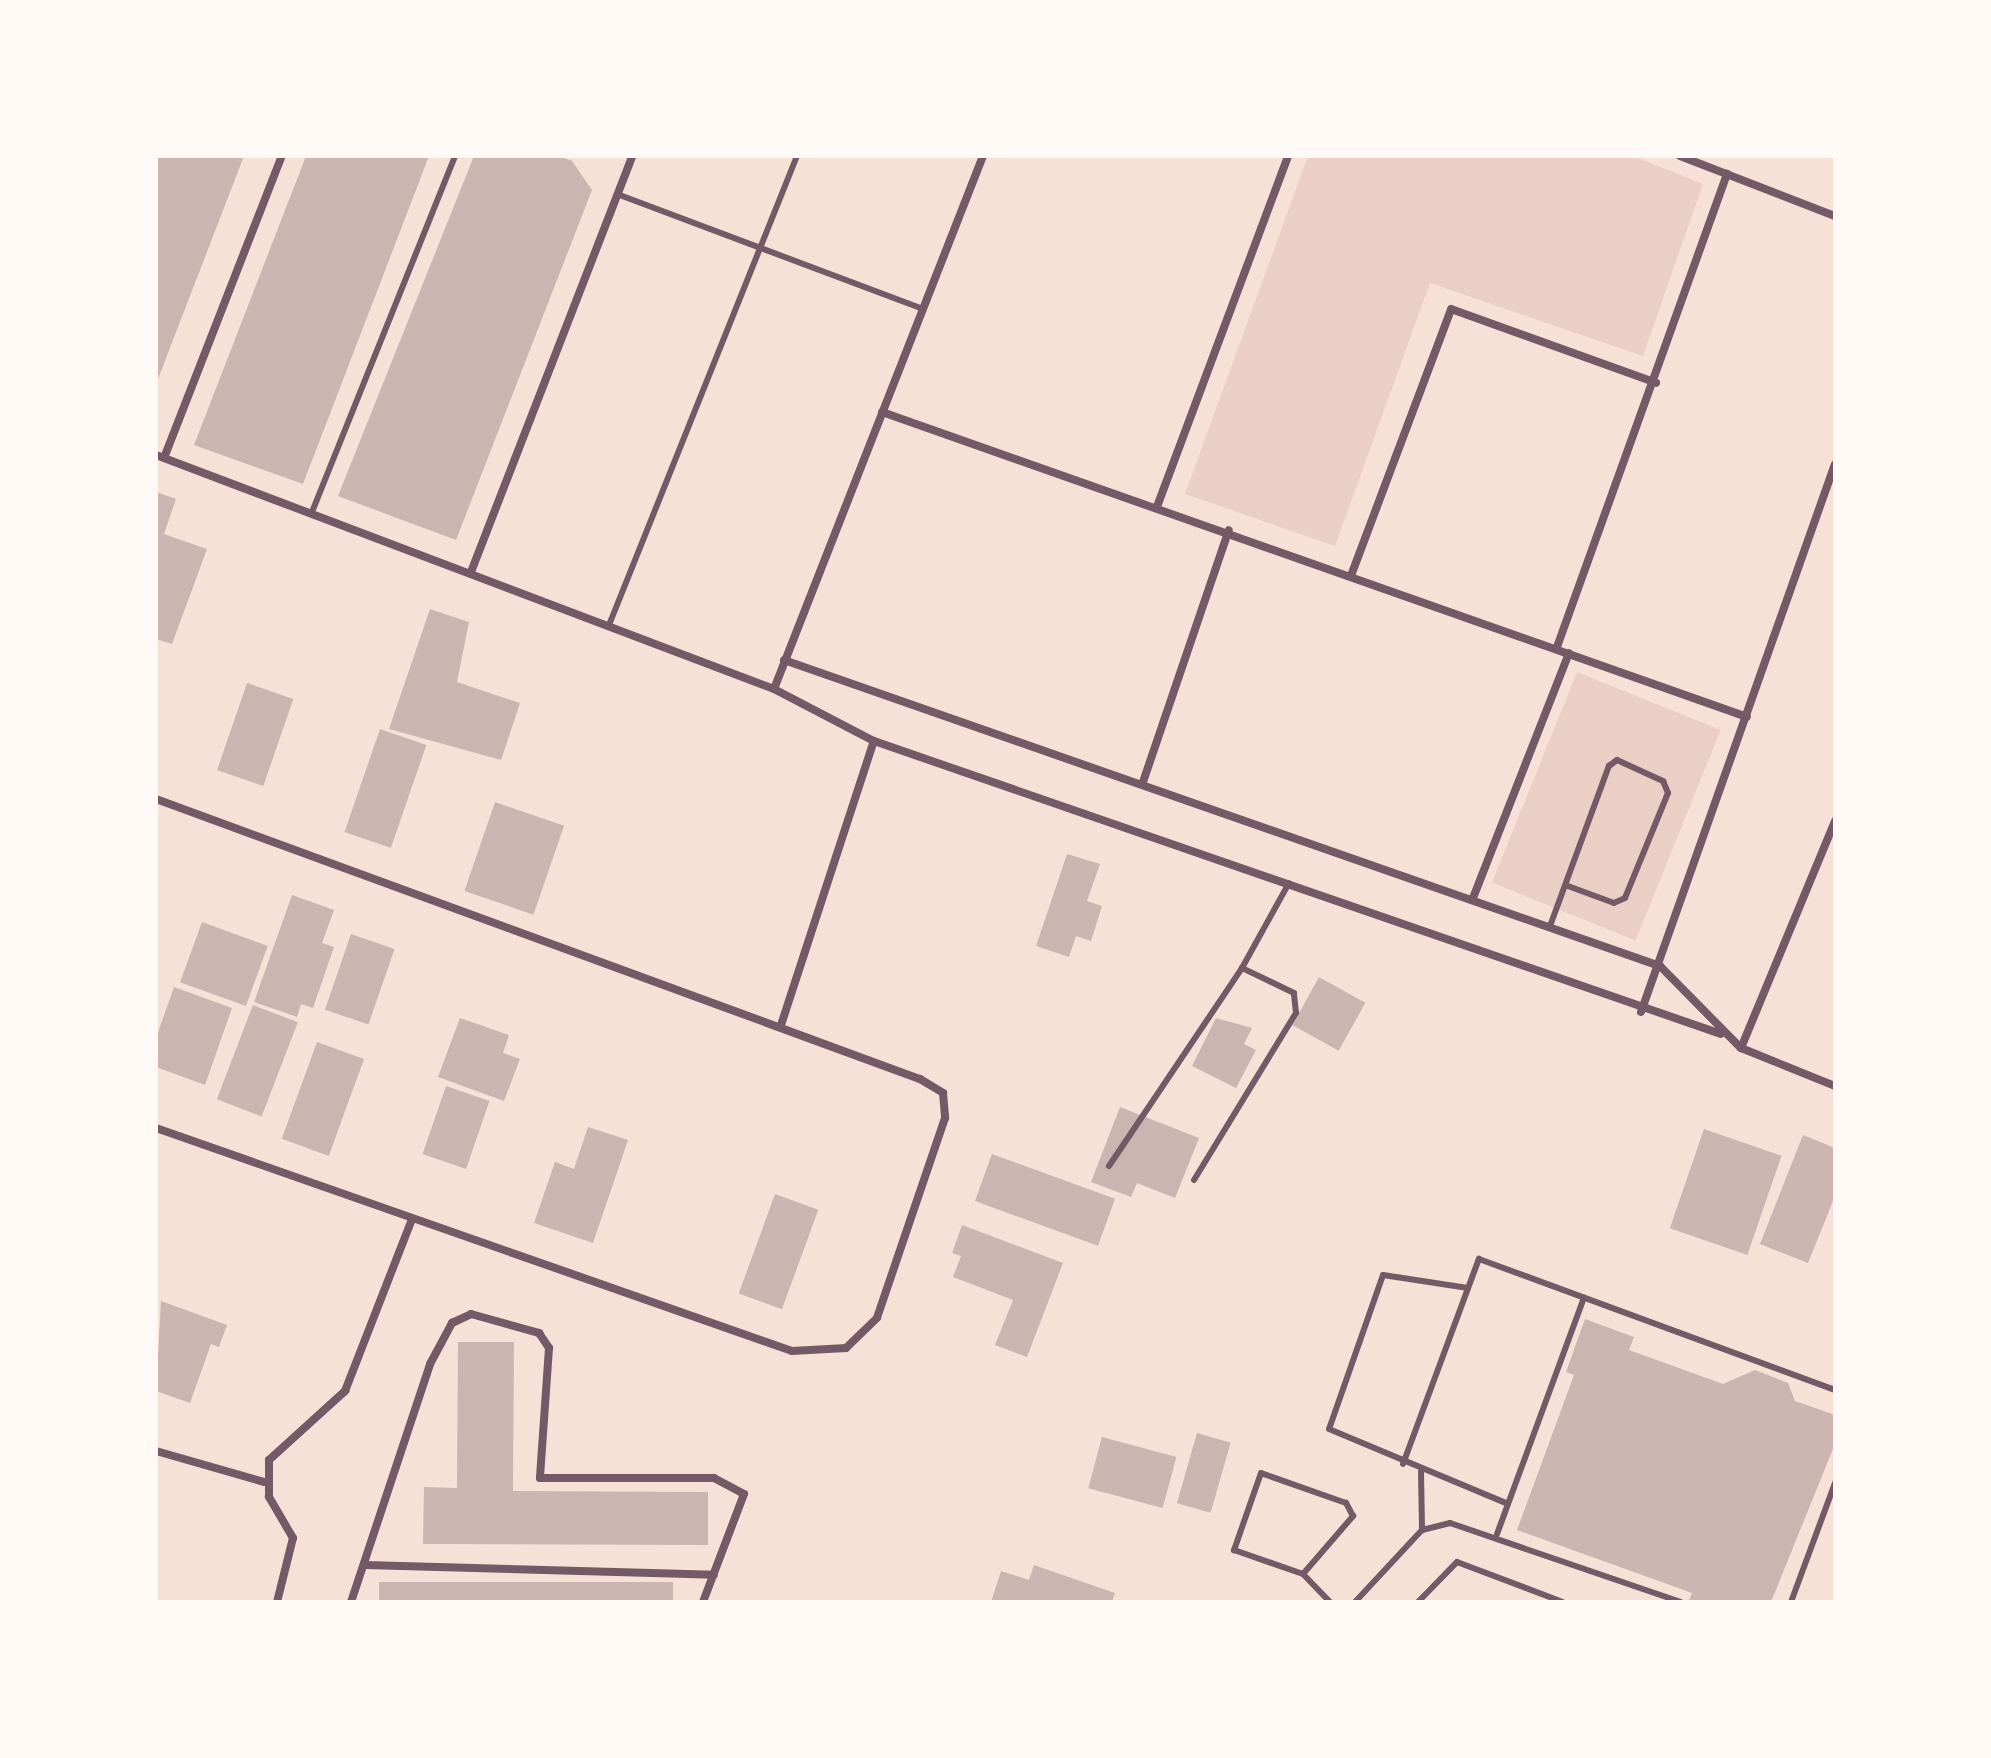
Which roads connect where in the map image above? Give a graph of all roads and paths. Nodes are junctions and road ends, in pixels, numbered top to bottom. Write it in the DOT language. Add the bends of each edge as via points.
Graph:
graph roads {
  1 [pos="282,156"];
  2 [pos="455,156"];
  3 [pos="631,156"];
  4 [pos="797,156"];
  5 [pos="983,156"];
  6 [pos="1288,156"];
  7 [pos="1680,156"];
  8 [pos="1727,174"];
  9 [pos="617,194"];
  10 [pos="1835,216"];
  11 [pos="760,248"];
  12 [pos="923,309"];
  13 [pos="1656,383"];
  14 [pos="882,412"];
  15 [pos="160,457"];
  16 [pos="1835,464"];
  17 [pos="1158,504"];
  18 [pos="312,512"];
  19 [pos="1229,530"];
  20 [pos="471,572"];
  21 [pos="1352,573"];
  22 [pos="609,625"];
  23 [pos="1557,647"];
  24 [pos="1569,653"];
  25 [pos="784,660"];
  26 [pos="774,689"];
  27 [pos="1747,717"];
  28 [pos="874,741"];
  29 [pos="1143,782"];
  30 [pos="156,799"];
  31 [pos="1835,821"];
  32 [pos="1289,883"];
  33 [pos="1565,885"];
  34 [pos="1473,898"];
  35 [pos="1550,926"];
  36 [pos="1660,966"];
  37 [pos="1242,968"];
  38 [pos="1641,1012"];
  39 [pos="781,1025"];
  40 [pos="1721,1034"];
  41 [pos="1741,1048"];
  42 [pos="1835,1086"];
  43 [pos="156,1128"];
  44 [pos="1109,1166"];
  45 [pos="1194,1180"];
  46 [pos="412,1219"];
  47 [pos="1468,1288"];
  48 [pos="1584,1298"];
  49 [pos="1835,1390"];
  50 [pos="156,1451"];
  51 [pos="1403,1464"];
  52 [pos="1421,1472"];
  53 [pos="264,1482"];
  54 [pos="1835,1483"];
  55 [pos="1508,1504"];
  56 [pos="1422,1530"];
  57 [pos="1497,1534"];
  58 [pos="365,1565"];
  59 [pos="1303,1574"];
  60 [pos="714,1575"];
  61 [pos="1655,1592"];
  62 [pos="277,1602"];
  63 [pos="351,1602"];
  64 [pos="703,1602"];
  65 [pos="1330,1602"];
  66 [pos="1355,1602"];
  67 [pos="1418,1602"];
  68 [pos="1563,1602"];
  69 [pos="1651,1602"];
  70 [pos="1681,1602"];
  71 [pos="1791,1602"];
  1 -- 15 [label="street"];
  2 -- 18 [label="lane"];
  3 -- 9 [label="street"];
  4 -- 11 [label="lane"];
  5 -- 12 [label="street"];
  6 -- 17 [label="street"];
  7 -- 8 [label="street"];
  8 -- 10 [label="street"];
  8 -- 13 [label="street"];
  9 -- 11 [label="lane"];
  9 -- 20 [label="street"];
  11 -- 12 [label="lane"];
  11 -- 22 [label="lane"];
  12 -- 14 [label="street"];
  13 -- 21 [label="street" via="1451,309"];
  13 -- 23 [label="street"];
  14 -- 17 [label="street"];
  14 -- 25 [label="street"];
  15 -- 18 [label="street"];
  16 -- 27 [label="street"];
  17 -- 19 [label="street"];
  18 -- 20 [label="street"];
  19 -- 21 [label="street"];
  19 -- 29 [label="street"];
  20 -- 22 [label="street"];
  21 -- 23 [label="street"];
  22 -- 26 [label="street"];
  23 -- 24 [label="street"];
  24 -- 27 [label="street"];
  24 -- 34 [label="street"];
  25 -- 26 [label="street"];
  25 -- 29 [label="street"];
  26 -- 28 [label="street"];
  27 -- 36 [label="street"];
  28 -- 32 [label="street"];
  28 -- 39 [label="street"];
  29 -- 34 [label="street"];
  30 -- 39 [label="street"];
  31 -- 41 [label="street"];
  32 -- 37 [label="lane"];
  32 -- 38 [label="street"];
  33 -- 33 [label="lane" via="1609,766 1617,760 1663,781 1668,793 1625,898 1614,903"];
  33 -- 35 [label="lane"];
  34 -- 35 [label="street"];
  35 -- 36 [label="street"];
  36 -- 38 [label="street"];
  36 -- 40 [label="street"];
  37 -- 44 [label="lane" via="1171,1063"];
  37 -- 45 [label="lane" via="1294,993 1296,1013"];
  38 -- 40 [label="street"];
  39 -- 46 [label="street" via="943,1093 945,1118 877,1318 846,1348 792,1351"];
  40 -- 41 [label="street"];
  41 -- 42 [label="street"];
  43 -- 46 [label="street"];
  46 -- 53 [label="street" via="361,1364 345,1391 282,1441"];
  47 -- 48 [label="lane" via="1479,1259"];
  47 -- 51 [label="lane"];
  47 -- 51 [label="lane" via="1383,1275 1329,1429"];
  48 -- 49 [label="lane"];
  48 -- 55 [label="lane"];
  50 -- 53 [label="street"];
  51 -- 52 [label="lane"];
  52 -- 55 [label="lane"];
  52 -- 56 [label="lane"];
  53 -- 62 [label="street" via="293,1538"];
  54 -- 71 [label="lane"];
  55 -- 57 [label="lane"];
  56 -- 57 [label="lane" via="1450,1523"];
  56 -- 66 [label="lane"];
  57 -- 61 [label="lane"];
  58 -- 60 [label="street"];
  58 -- 60 [label="street" via="430,1364 452,1323 471,1314 539,1333 549,1348 540,1478 714,1478 744,1494"];
  58 -- 63 [label="street"];
  59 -- 59 [label="lane" via="1234,1550 1261,1473 1346,1503 1353,1516"];
  59 -- 65 [label="lane"];
  60 -- 64 [label="street"];
  61 -- 69 [label="lane"];
  61 -- 70 [label="lane"];
  67 -- 68 [label="lane" via="1457,1562"];
}
